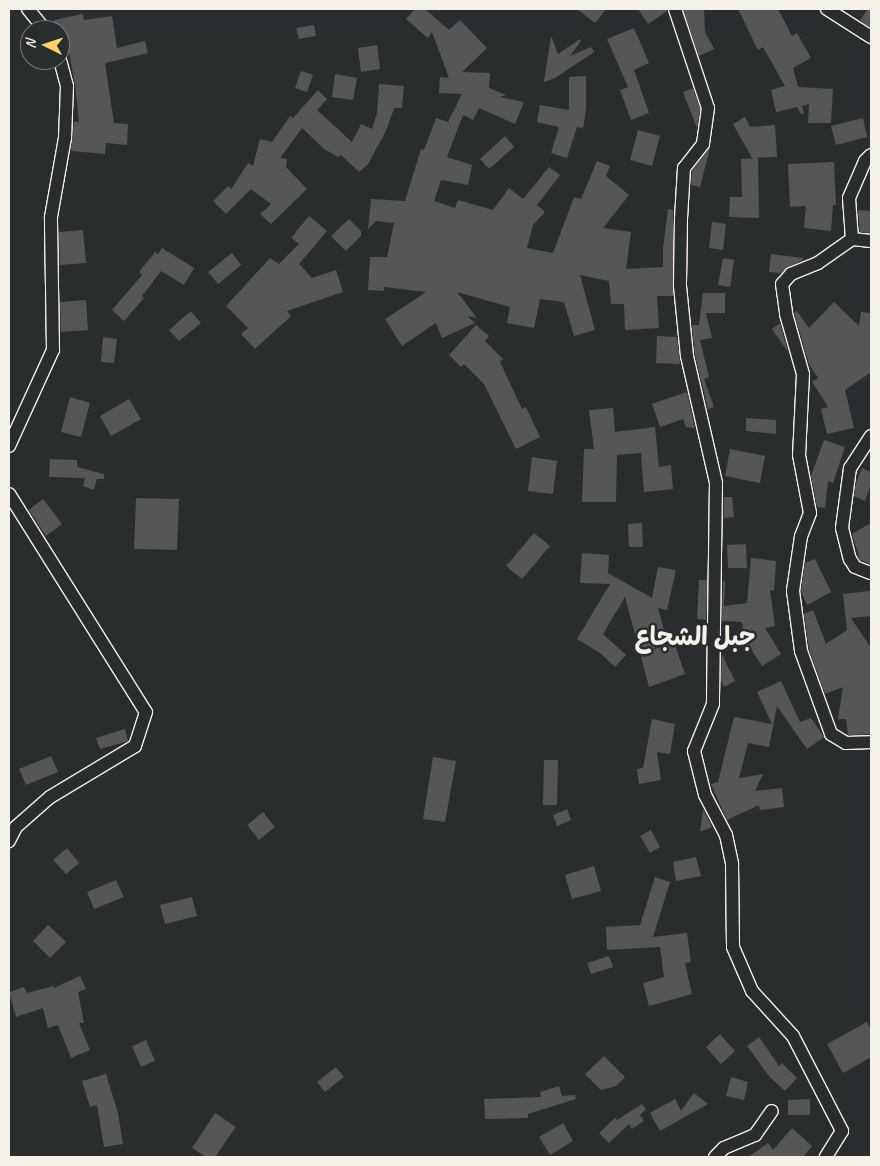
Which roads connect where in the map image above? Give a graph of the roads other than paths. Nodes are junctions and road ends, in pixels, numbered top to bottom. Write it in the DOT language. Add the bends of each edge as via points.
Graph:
graph roads {
  1 [pos="28,9"];
  2 [pos="675,9"];
  3 [pos="827,9"];
  4 [pos="37,20"];
  5 [pos="871,37"];
  6 [pos="63,70"];
  7 [pos="871,155"];
  8 [pos="852,239"];
  9 [pos="871,241"];
  10 [pos="871,436"];
  11 [pos="9,446"];
  12 [pos="9,494"];
  13 [pos="871,573"];
  14 [pos="871,742"];
  15 [pos="9,841"];
  16 [pos="772,1111"];
  17 [pos="716,1157"];
  18 [pos="826,1157"];
  1 -- 4 [label="street"];
  2 -- 18 [label="street" via="708,108 703,144 684,168 681,219 680,286 687,356 716,483 713,704 694,751 705,795 726,836 732,864 733,947 752,990 793,1036 842,1131"];
  3 -- 5 [label="street"];
  6 -- 11 [label="street" via="68,86 65,138 51,217 53,350"];
  7 -- 8 [label="street" via="864,161 848,198"];
  8 -- 9 [label="street"];
  8 -- 14 [label="street" via="818,262 791,274 782,284 784,307 803,374 799,455 810,513 801,536 793,591 801,651 830,734 846,744"];
  10 -- 13 [label="street" via="850,468 842,528 855,567"];
  12 -- 15 [label="street" via="146,712 135,746 50,798 16,827"];
  16 -- 17 [label="street" via="754,1135 724,1148"];
}
